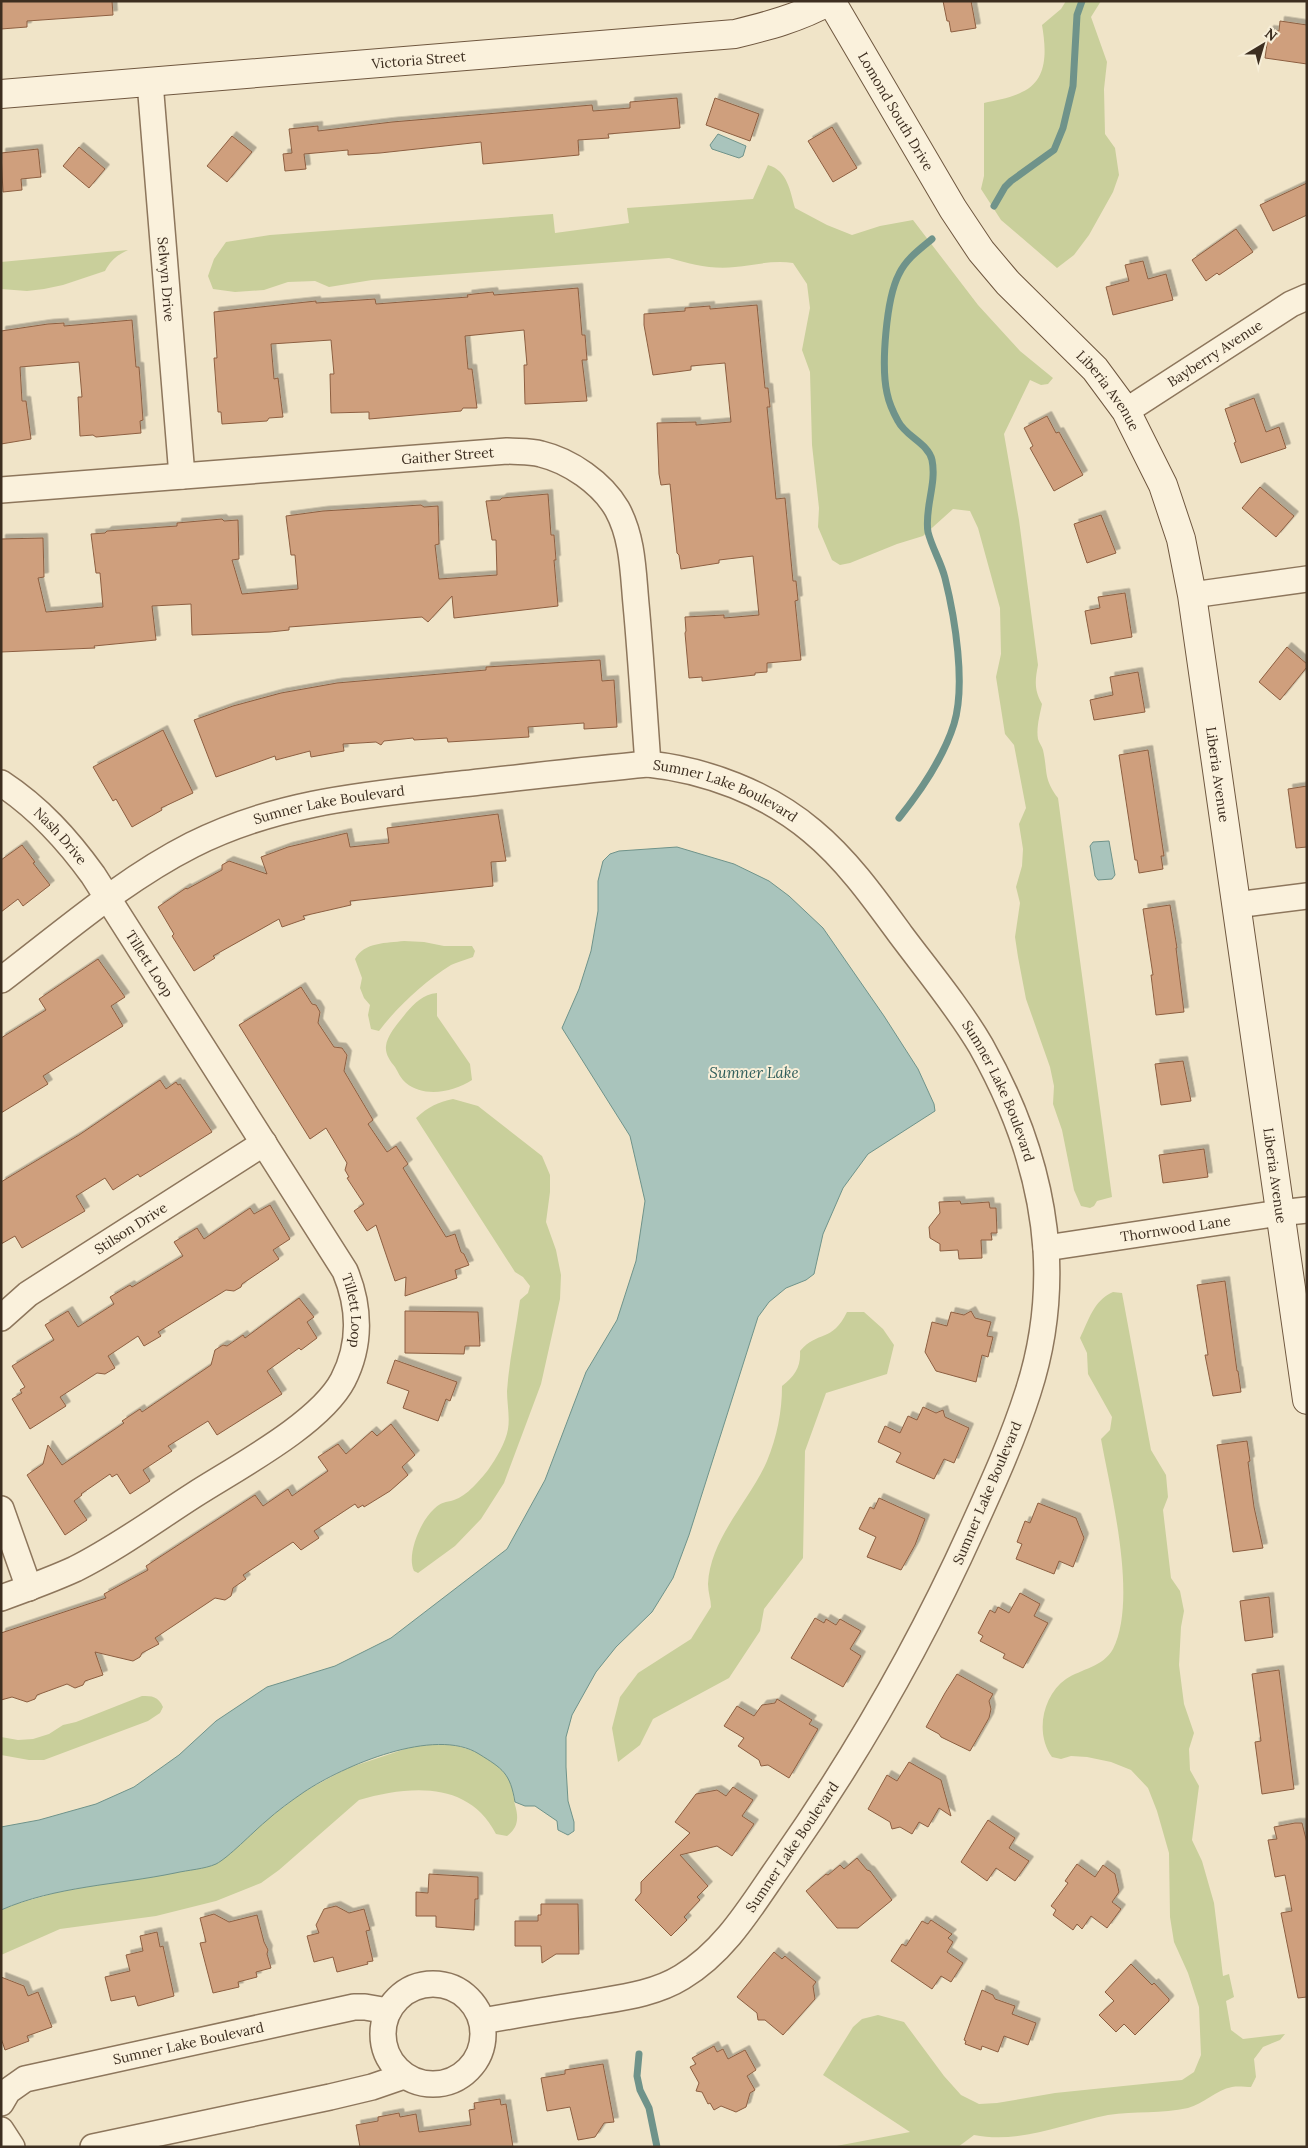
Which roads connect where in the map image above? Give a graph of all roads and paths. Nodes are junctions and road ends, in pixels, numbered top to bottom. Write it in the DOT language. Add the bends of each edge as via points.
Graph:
graph roads {
  1 [pos="830,1"];
  2 [pos="150,82"];
  3 [pos="1,94"];
  4 [pos="960,220"];
  5 [pos="1307,297"];
  6 [pos="1126,411"];
  7 [pos="182,476"];
  8 [pos="1,490"];
  9 [pos="1307,579"];
  10 [pos="1192,595"];
  11 [pos="648,764"];
  12 [pos="1,783"];
  13 [pos="1307,896"];
  14 [pos="108,898"];
  15 [pos="1236,904"];
  16 [pos="1,980"];
  17 [pos="264,1143"];
  18 [pos="1307,1210"];
  19 [pos="1279,1213"];
  20 [pos="1046,1248"];
  21 [pos="1,1318"];
  22 [pos="1307,1400"];
  23 [pos="1,1509"];
  24 [pos="29,1588"];
  25 [pos="1,1598"];
  26 [pos="388,2011"];
  27 [pos="482,2021"];
  28 [pos="404,2076"];
  29 [pos="1,2104"];
  30 [pos="1,2130"];
  31 [pos="12,2147"];
  32 [pos="93,2147"];
  1 -- 2 [label="main road, Victoria Street" via="775,24 735,34"];
  1 -- 4 [label="main road, Lomond South Drive"];
  2 -- 3 [label="main road, Victoria Street"];
  2 -- 7 [label="street, Selwyn Drive"];
  4 -- 6 [label="main road, Liberia Avenue" via="994,268 1090,364"];
  5 -- 6 [label="street, Bayberry Avenue"];
  6 -- 10 [label="main road, Liberia Avenue" via="1163,485 1181,539"];
  7 -- 8 [label="street, Gaither Street"];
  7 -- 11 [label="street, Gaither Street" via="508,451 540,454 574,468 603,491 616,507 630,544"];
  9 -- 10 [label="street"];
  10 -- 15 [label="main road, Liberia Avenue"];
  11 -- 14 [label="street, Sumner Lake Boulevard" via="348,796 298,806 239,824 193,844"];
  11 -- 20 [label="street, Sumner Lake Boulevard" via="697,772 776,806 812,830 843,860 953,1004 980,1046 1029,1154"];
  12 -- 14 [label="street, Nash Drive" via="46,818 69,842"];
  13 -- 15 [label="street"];
  14 -- 16 [label="street, Sumner Lake Boulevard"];
  14 -- 17 [label="street, Tillett Loop"];
  15 -- 19 [label="main road, Liberia Avenue"];
  17 -- 21 [label="street, Stilson Drive" via="28,1294"];
  17 -- 24 [label="street, Tillett Loop" via="345,1271 353,1290 357,1334 353,1355 342,1381 318,1412 289,1434 107,1551 75,1569"];
  18 -- 19 [label="street, Thornwood Lane"];
  19 -- 20 [label="street, Thornwood Lane"];
  19 -- 22 [label="main road, Liberia Avenue"];
  20 -- 27 [label="street, Sumner Lake Boulevard" via="1046,1306 1040,1349 1029,1389 1010,1444 952,1573 847,1765 729,1938 707,1960 684,1976 652,1991"];
  23 -- 24 [label="street"];
  24 -- 25 [label="street, Tillett Loop"];
  26 -- 27 [label="street" via="406,1991 433,1983 460,1991 470,2000"];
  26 -- 28 [label="street" via="383,2024 383,2041 393,2065"];
  26 -- 29 [label="street, Sumner Lake Boulevard" via="354,2007 25,2079 8,2091"];
  27 -- 28 [label="street" via="484,2040 480,2054 461,2077 432,2085"];
  28 -- 32 [label="street" via="330,2097"];
  30 -- 31 [label="street"];
}
